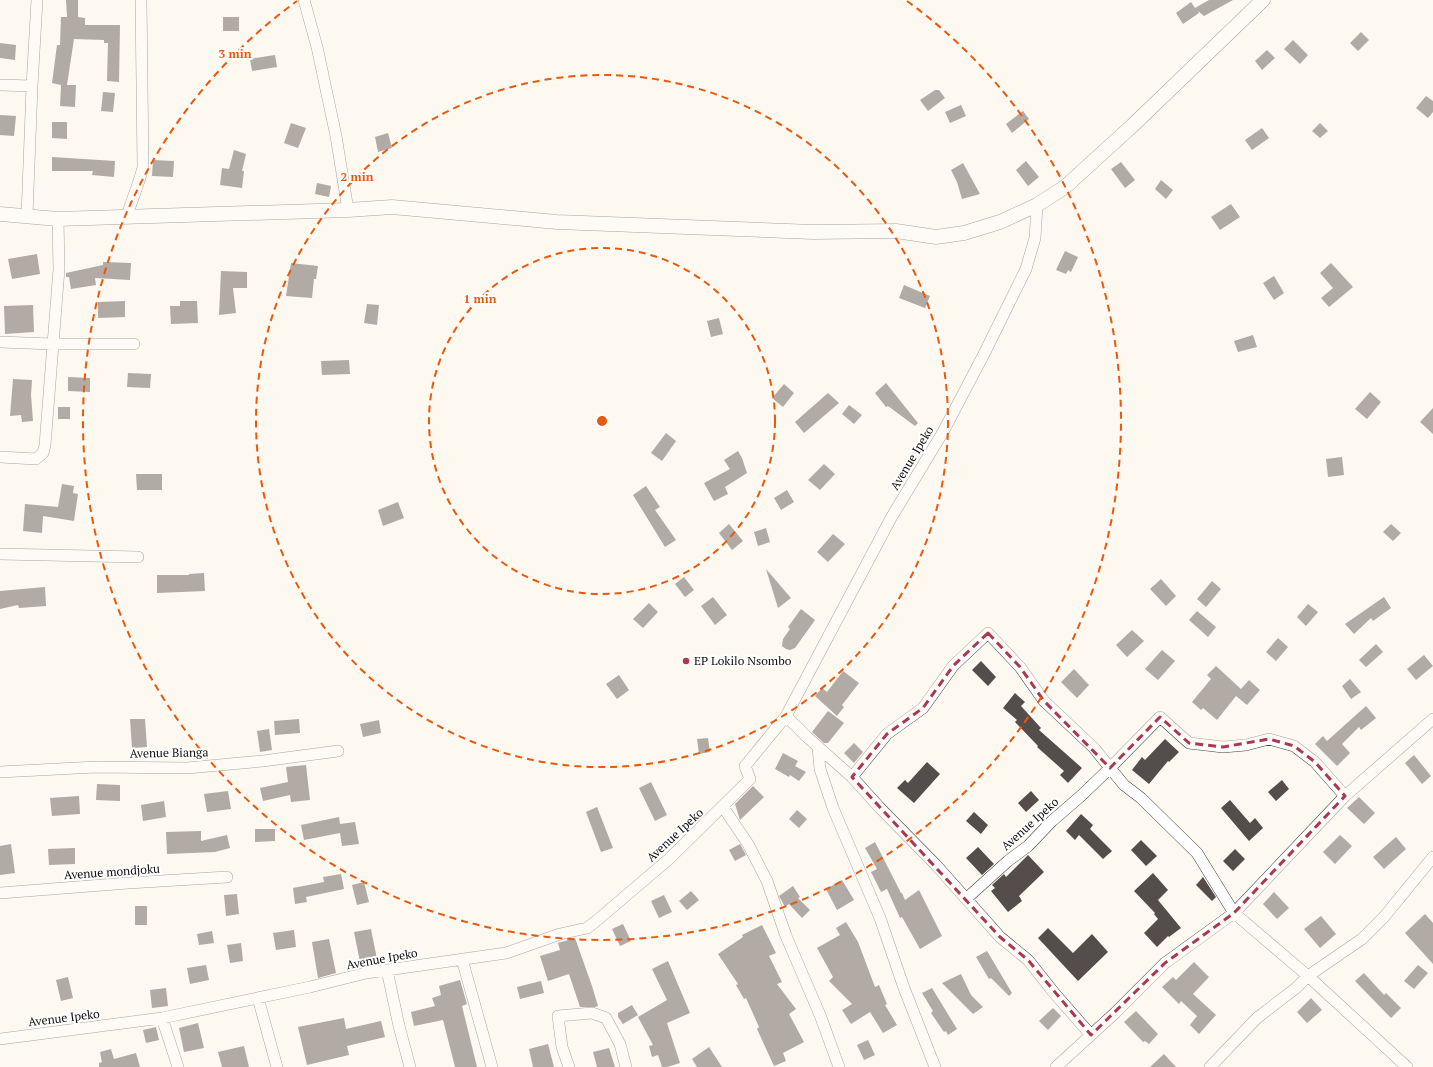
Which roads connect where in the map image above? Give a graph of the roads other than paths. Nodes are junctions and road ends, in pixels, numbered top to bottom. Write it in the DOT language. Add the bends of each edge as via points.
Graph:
graph roads {
  1 [pos="37,0"];
  2 [pos="141,0"];
  3 [pos="304,0"];
  4 [pos="1263,0"];
  5 [pos="0,85"];
  6 [pos="32,86"];
  7 [pos="1037,205"];
  8 [pos="348,210"];
  9 [pos="0,214"];
  10 [pos="27,216"];
  11 [pos="127,216"];
  12 [pos="58,219"];
  13 [pos="0,342"];
  14 [pos="53,344"];
  15 [pos="134,344"];
  16 [pos="0,457"];
  17 [pos="0,554"];
  18 [pos="138,557"];
  19 [pos="786,716"];
  20 [pos="1433,719"];
  21 [pos="818,747"];
  22 [pos="338,751"];
  23 [pos="1110,768"];
  24 [pos="0,772"];
  25 [pos="852,777"];
  26 [pos="1345,796"];
  27 [pos="723,807"];
  28 [pos="1433,857"];
  29 [pos="227,877"];
  30 [pos="0,893"];
  31 [pos="967,898"];
  32 [pos="1234,913"];
  33 [pos="462,959"];
  34 [pos="387,970"];
  35 [pos="1308,976"];
  36 [pos="258,998"];
  37 [pos="162,1018"];
  38 [pos="1092,1035"];
  39 [pos="0,1039"];
  40 [pos="178,1067"];
  41 [pos="278,1067"];
  42 [pos="410,1067"];
  43 [pos="492,1067"];
  44 [pos="569,1067"];
  45 [pos="626,1067"];
  46 [pos="839,1067"];
  47 [pos="935,1067"];
  48 [pos="1056,1067"];
  49 [pos="1210,1067"];
  50 [pos="1407,1067"];
  1 -- 6 [label="street"];
  2 -- 11 [label="street" via="143,167"];
  3 -- 8 [label="street" via="336,136"];
  4 -- 7 [label="street" via="1065,187"];
  5 -- 6 [label="street"];
  6 -- 10 [label="street"];
  7 -- 8 [label="street" via="1000,222 964,233 936,237 896,231 813,232 557,222 392,207"];
  7 -- 19 [label="street, Avenue Ipeko" via="1035,238 1026,269 943,432 891,518"];
  8 -- 11 [label="street"];
  9 -- 10 [label="street"];
  10 -- 12 [label="street"];
  11 -- 12 [label="street"];
  12 -- 14 [label="street" via="59,269"];
  13 -- 14 [label="street"];
  14 -- 15 [label="street"];
  14 -- 16 [label="street" via="45,445 42,453 36,459"];
  17 -- 18 [label="street"];
  19 -- 21 [label="street"];
  19 -- 27 [label="street, Avenue Ipeko" via="745,766 750,779"];
  20 -- 26 [label="street"];
  21 -- 25 [label="street"];
  21 -- 47 [label="street" via="820,768 833,808 880,918"];
  22 -- 24 [label="street, Avenue Bianga" via="187,768 96,767"];
  23 -- 25 [label="street" via="1094,748 1044,701 1020,667 988,633 953,666 923,708 887,734"];
  23 -- 26 [label="street, Avenue Ipeko" via="1160,717 1189,743 1223,747 1269,739 1294,746 1315,762"];
  23 -- 31 [label="street, Avenue Ipeko" via="1028,846"];
  23 -- 32 [label="street" via="1124,785 1141,798 1197,853"];
  25 -- 31 [label="street"];
  26 -- 32 [label="street"];
  27 -- 33 [label="street, Avenue Ipeko" via="669,859 586,928 560,934 506,953"];
  27 -- 46 [label="street" via="748,844 767,881 786,936"];
  28 -- 35 [label="street" via="1362,939"];
  29 -- 30 [label="street, Avenue mondjoku"];
  31 -- 38 [label="street" via="1000,937 1028,960"];
  32 -- 35 [label="street"];
  32 -- 38 [label="street" via="1165,963"];
  33 -- 34 [label="street, Avenue Ipeko"];
  33 -- 43 [label="street"];
  34 -- 36 [label="street, Avenue Ipeko"];
  34 -- 42 [label="street"];
  35 -- 49 [label="street" via="1258,1018"];
  35 -- 50 [label="street"];
  36 -- 37 [label="street, Avenue Ipeko"];
  36 -- 41 [label="street"];
  37 -- 39 [label="street, Avenue Ipeko"];
  37 -- 40 [label="street"];
  38 -- 48 [label="street"];
  44 -- 45 [label="street" via="562,1047 558,1016 592,1013 606,1018 620,1044"];
}
